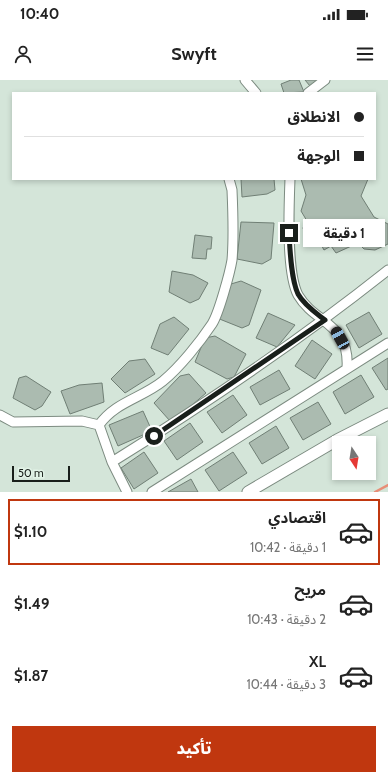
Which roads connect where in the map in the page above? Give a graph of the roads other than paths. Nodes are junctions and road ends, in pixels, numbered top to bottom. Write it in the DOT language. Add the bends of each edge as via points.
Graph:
graph roads {
  1 [pos="245,80"];
  2 [pos="249,80"];
  3 [pos="325,80"];
  4 [pos="255,92"];
  5 [pos="309,92"];
  6 [pos="229,180"];
  7 [pos="290,180"];
  8 [pos="388,270"];
  9 [pos="325,320"];
  10 [pos="388,343"];
  11 [pos="347,368"];
  12 [pos="388,414"];
  13 [pos="0,415"];
  14 [pos="99,425"];
  15 [pos="112,462"];
  16 [pos="127,492"];
  17 [pos="152,492"];
  18 [pos="248,492"];
  1 -- 2 [label="street"];
  1 -- 4 [label="street"];
  3 -- 5 [label="street"];
  6 -- 14 [label="street" via="232,190 232,261 213,322 194,349 163,381 142,395 119,405 105,416"];
  7 -- 9 [label="street" via="290,246 298,294 306,305"];
  8 -- 9 [label="street"];
  9 -- 11 [label="street" via="336,329 345,346"];
  9 -- 15 [label="street"];
  10 -- 11 [label="street"];
  11 -- 17 [label="street"];
  12 -- 18 [label="street" via="337,440"];
  13 -- 14 [label="street" via="13,422 82,421"];
  14 -- 15 [label="street"];
  15 -- 16 [label="street"];
}
